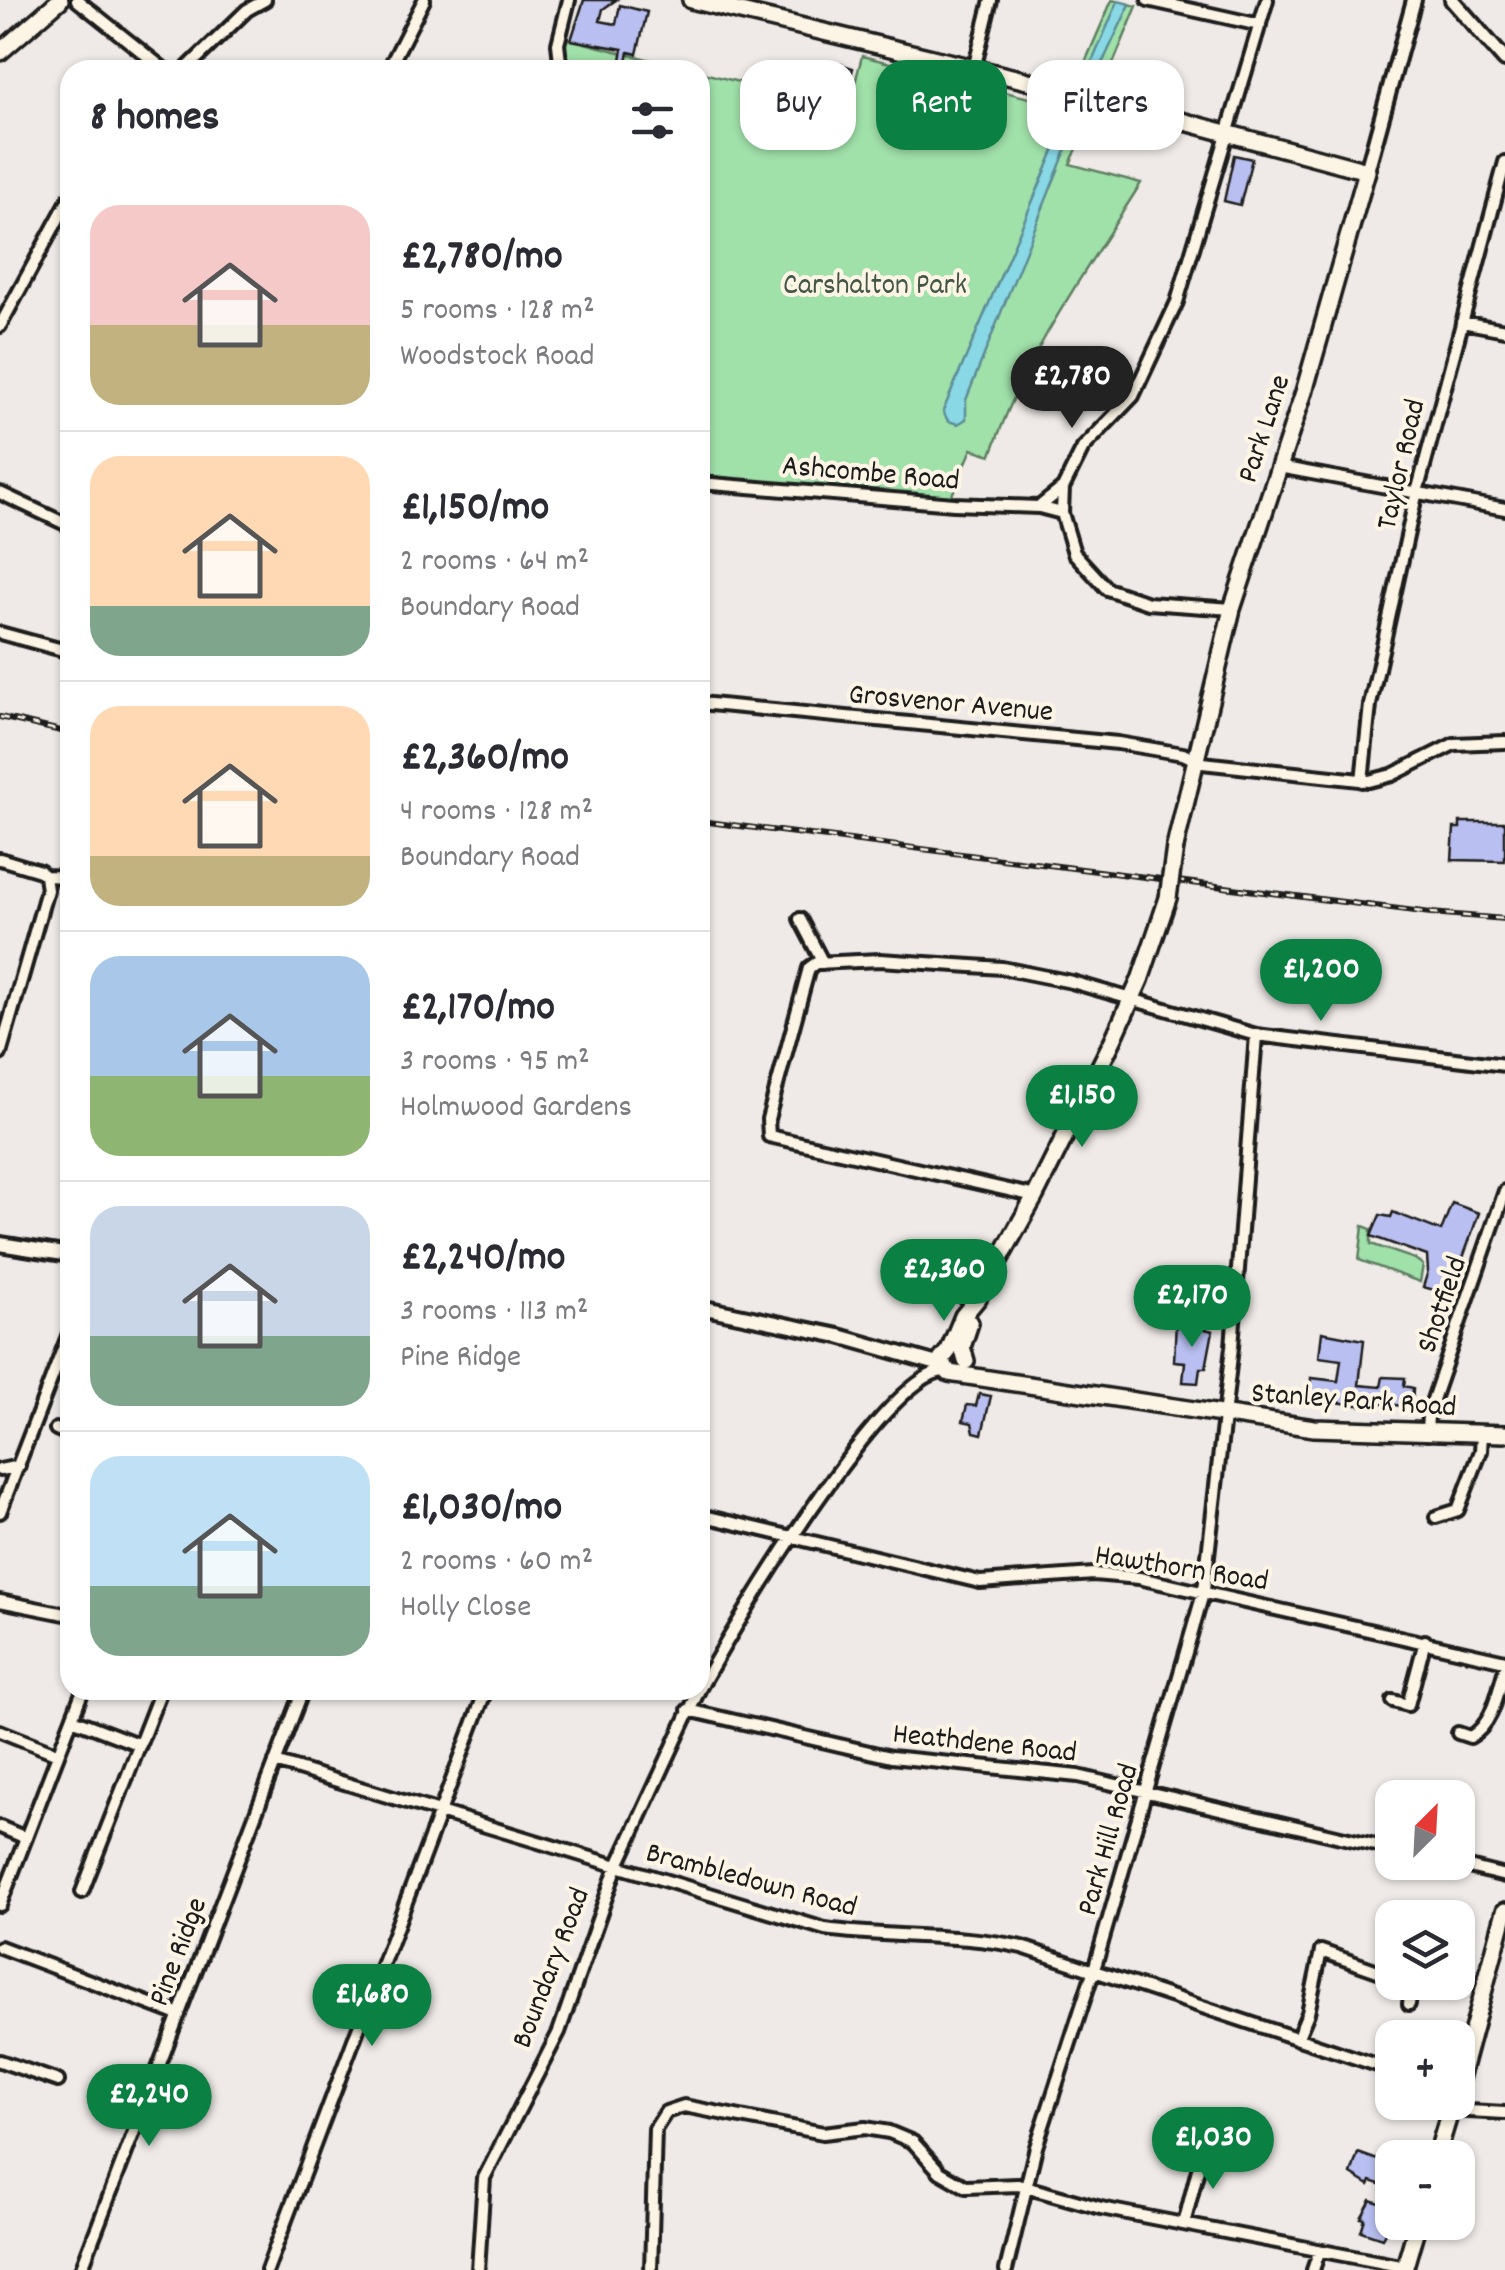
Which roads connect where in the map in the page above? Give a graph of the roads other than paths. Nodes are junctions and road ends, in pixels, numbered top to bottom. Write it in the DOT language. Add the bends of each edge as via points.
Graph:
graph roads {
  1 [pos="60,0"];
  2 [pos="77,0"];
  3 [pos="266,0"];
  4 [pos="424,0"];
  5 [pos="570,0"];
  6 [pos="990,0"];
  7 [pos="1148,0"];
  8 [pos="1267,0"];
  9 [pos="1414,0"];
  10 [pos="1452,0"];
  11 [pos="696,1"];
  12 [pos="1260,25"];
  13 [pos="0,52"];
  14 [pos="152,60"];
  15 [pos="196,60"];
  16 [pos="393,60"];
  17 [pos="560,60"];
  18 [pos="941,60"];
  19 [pos="976,60"];
  20 [pos="1505,60"];
  21 [pos="1007,76"];
  22 [pos="1229,132"];
  23 [pos="1505,162"];
  24 [pos="1367,171"];
  25 [pos="60,215"];
  26 [pos="1462,322"];
  27 [pos="0,326"];
  28 [pos="1505,330"];
  29 [pos="1279,467"];
  30 [pos="710,484"];
  31 [pos="1063,488"];
  32 [pos="0,493"];
  33 [pos="1419,494"];
  34 [pos="1039,506"];
  35 [pos="1505,509"];
  36 [pos="1062,514"];
  37 [pos="60,521"];
  38 [pos="1232,610"];
  39 [pos="0,633"];
  40 [pos="60,649"];
  41 [pos="710,704"];
  42 [pos="1505,742"];
  43 [pos="1196,759"];
  44 [pos="1362,781"];
  45 [pos="0,858"];
  46 [pos="45,876"];
  47 [pos="60,877"];
  48 [pos="800,919"];
  49 [pos="822,963"];
  50 [pos="1132,998"];
  51 [pos="1256,1036"];
  52 [pos="0,1054"];
  53 [pos="1505,1065"];
  54 [pos="1505,1191"];
  55 [pos="1035,1196"];
  56 [pos="0,1244"];
  57 [pos="60,1253"];
  58 [pos="710,1309"];
  59 [pos="60,1357"];
  60 [pos="952,1361"];
  61 [pos="1225,1416"];
  62 [pos="56,1429"];
  63 [pos="60,1431"];
  64 [pos="1427,1434"];
  65 [pos="1482,1434"];
  66 [pos="1505,1434"];
  67 [pos="19,1466"];
  68 [pos="0,1470"];
  69 [pos="3,1490"];
  70 [pos="0,1512"];
  71 [pos="710,1517"];
  72 [pos="1436,1517"];
  73 [pos="791,1536"];
  74 [pos="1204,1590"];
  75 [pos="0,1600"];
  76 [pos="60,1613"];
  77 [pos="1425,1641"];
  78 [pos="1505,1661"];
  79 [pos="1505,1669"];
  80 [pos="710,1672"];
  81 [pos="79,1700"];
  82 [pos="157,1700"];
  83 [pos="299,1700"];
  84 [pos="482,1700"];
  85 [pos="694,1700"];
  86 [pos="1393,1701"];
  87 [pos="688,1710"];
  88 [pos="72,1719"];
  89 [pos="0,1732"];
  90 [pos="1458,1733"];
  91 [pos="140,1745"];
  92 [pos="58,1754"];
  93 [pos="275,1762"];
  94 [pos="1145,1792"];
  95 [pos="439,1814"];
  96 [pos="0,1826"];
  97 [pos="26,1838"];
  98 [pos="1375,1846"];
  99 [pos="617,1867"];
  100 [pos="1475,1868"];
  101 [pos="1505,1876"];
  102 [pos="82,1892"];
  103 [pos="0,1905"];
  104 [pos="1505,1911"];
  105 [pos="0,1947"];
  106 [pos="1375,1970"];
  107 [pos="1092,1971"];
  108 [pos="1410,2000"];
  109 [pos="1409,2004"];
  110 [pos="178,2014"];
  111 [pos="1475,2023"];
  112 [pos="1298,2040"];
  113 [pos="0,2062"];
  114 [pos="1375,2065"];
  115 [pos="58,2081"];
  116 [pos="1475,2109"];
  117 [pos="1505,2113"];
  118 [pos="1236,2150"];
  119 [pos="1024,2187"];
  120 [pos="1184,2224"];
  121 [pos="1413,2240"];
  122 [pos="1319,2252"];
  123 [pos="1405,2268"];
  124 [pos="82,2270"];
  125 [pos="267,2270"];
  126 [pos="478,2270"];
  127 [pos="652,2270"];
  128 [pos="1006,2270"];
  129 [pos="1313,2270"];
  1 -- 13 [label="main road"];
  2 -- 14 [label="street"];
  3 -- 15 [label="street"];
  4 -- 16 [label="street"];
  5 -- 17 [label="street"];
  6 -- 19 [label="street"];
  7 -- 12 [label="street"];
  8 -- 12 [label="street"];
  9 -- 24 [label="street, Park Lane"];
  10 -- 20 [label="street"];
  11 -- 18 [label="main road"];
  12 -- 22 [label="street"];
  21 -- 22 [label="main road"];
  22 -- 24 [label="main road"];
  22 -- 31 [label="street" via="1177,302 1133,396 1083,448"];
  23 -- 26 [label="street, Taylor Road"];
  24 -- 29 [label="main road, Park Lane"];
  25 -- 27 [label="street"];
  26 -- 28 [label="street"];
  26 -- 33 [label="street, Taylor Road"];
  29 -- 33 [label="street"];
  29 -- 38 [label="main road, Park Lane"];
  30 -- 34 [label="street, Ashcombe Road"];
  31 -- 34 [label="street"];
  31 -- 36 [label="street"];
  32 -- 37 [label="street"];
  33 -- 35 [label="street"];
  33 -- 44 [label="street, Taylor Road" via="1373,686"];
  34 -- 36 [label="street, Ashcombe Road"];
  36 -- 38 [label="street" via="1074,553 1107,589 1158,605"];
  38 -- 43 [label="main road, Park Lane"];
  39 -- 40 [label="street"];
  41 -- 43 [label="street, Grosvenor Avenue" via="1118,742"];
  42 -- 44 [label="street" via="1454,744 1392,775"];
  43 -- 44 [label="street, Grosvenor Avenue"];
  43 -- 50 [label="main road, Park Lane, bridge" via="1168,898"];
  45 -- 46 [label="street"];
  46 -- 47 [label="street"];
  46 -- 52 [label="street" via="47,890"];
  48 -- 49 [label="street"];
  49 -- 50 [label="street" via="979,965"];
  49 -- 55 [label="street" via="806,973 769,1136"];
  50 -- 51 [label="street"];
  50 -- 55 [label="main road"];
  51 -- 53 [label="street"];
  51 -- 61 [label="street, Park Hill Road"];
  54 -- 64 [label="street, Shotfield" via="1431,1404"];
  55 -- 60 [label="main road" via="963,1316"];
  56 -- 57 [label="street"];
  58 -- 60 [label="street, Stanley Park Road"];
  59 -- 67 [label="street"];
  60 -- 61 [label="main road, Stanley Park Road" via="1022,1382"];
  60 -- 73 [label="street, Boundary Road" via="918,1384 848,1459"];
  61 -- 64 [label="main road, Stanley Park Road"];
  61 -- 74 [label="street, Park Hill Road"];
  62 -- 63 [label="street"];
  64 -- 65 [label="main road, Stanley Park Road"];
  65 -- 66 [label="main road, Stanley Park Road"];
  65 -- 72 [label="street" via="1458,1510"];
  67 -- 68 [label="street"];
  67 -- 69 [label="street"];
  69 -- 70 [label="street"];
  71 -- 73 [label="street, Hawthorn Road"];
  73 -- 74 [label="street, Hawthorn Road" via="980,1582 1094,1574"];
  73 -- 80 [label="street, Boundary Road"];
  74 -- 77 [label="street, Hawthorn Road"];
  74 -- 94 [label="street, Park Hill Road"];
  75 -- 76 [label="street"];
  77 -- 78 [label="street, Hawthorn Road"];
  77 -- 86 [label="street" via="1408,1705"];
  79 -- 90 [label="street" via="1478,1733"];
  81 -- 88 [label="street"];
  82 -- 91 [label="street"];
  83 -- 93 [label="street, Pine Ridge"];
  84 -- 95 [label="street"];
  85 -- 87 [label="street, Boundary Road"];
  87 -- 94 [label="street, Heathdene Road" via="891,1757 1068,1774"];
  87 -- 99 [label="street, Boundary Road"];
  88 -- 91 [label="street"];
  88 -- 92 [label="street"];
  89 -- 92 [label="street"];
  91 -- 102 [label="street"];
  92 -- 97 [label="street"];
  93 -- 95 [label="street, Brambledown Road"];
  93 -- 110 [label="street, Pine Ridge"];
  94 -- 98 [label="street, Heathdene Road"];
  94 -- 107 [label="street, Park Hill Road"];
  95 -- 99 [label="street, Brambledown Road"];
  95 -- 125 [label="street"];
  96 -- 97 [label="street"];
  97 -- 103 [label="street"];
  99 -- 107 [label="street, Brambledown Road" via="825,1929 988,1940"];
  99 -- 126 [label="street, Boundary Road" via="559,2032 484,2178"];
  100 -- 101 [label="street"];
  104 -- 111 [label="main road"];
  105 -- 110 [label="street"];
  106 -- 112 [label="street" via="1321,1952"];
  107 -- 112 [label="street, Brambledown Road"];
  107 -- 119 [label="street, Park Hill Road"];
  108 -- 109 [label="street"];
  110 -- 124 [label="street, Pine Ridge"];
  112 -- 114 [label="street, Brambledown Road"];
  113 -- 115 [label="street"];
  116 -- 117 [label="street"];
  118 -- 120 [label="street" via="1205,2142"];
  119 -- 120 [label="street"];
  119 -- 127 [label="street" via="958,2184 913,2142 888,2132 823,2133 679,2106 661,2116 654,2130"];
  119 -- 128 [label="street, Park Hill Road"];
  120 -- 122 [label="street"];
  121 -- 123 [label="main road"];
  122 -- 123 [label="street"];
  122 -- 129 [label="street"];
}
